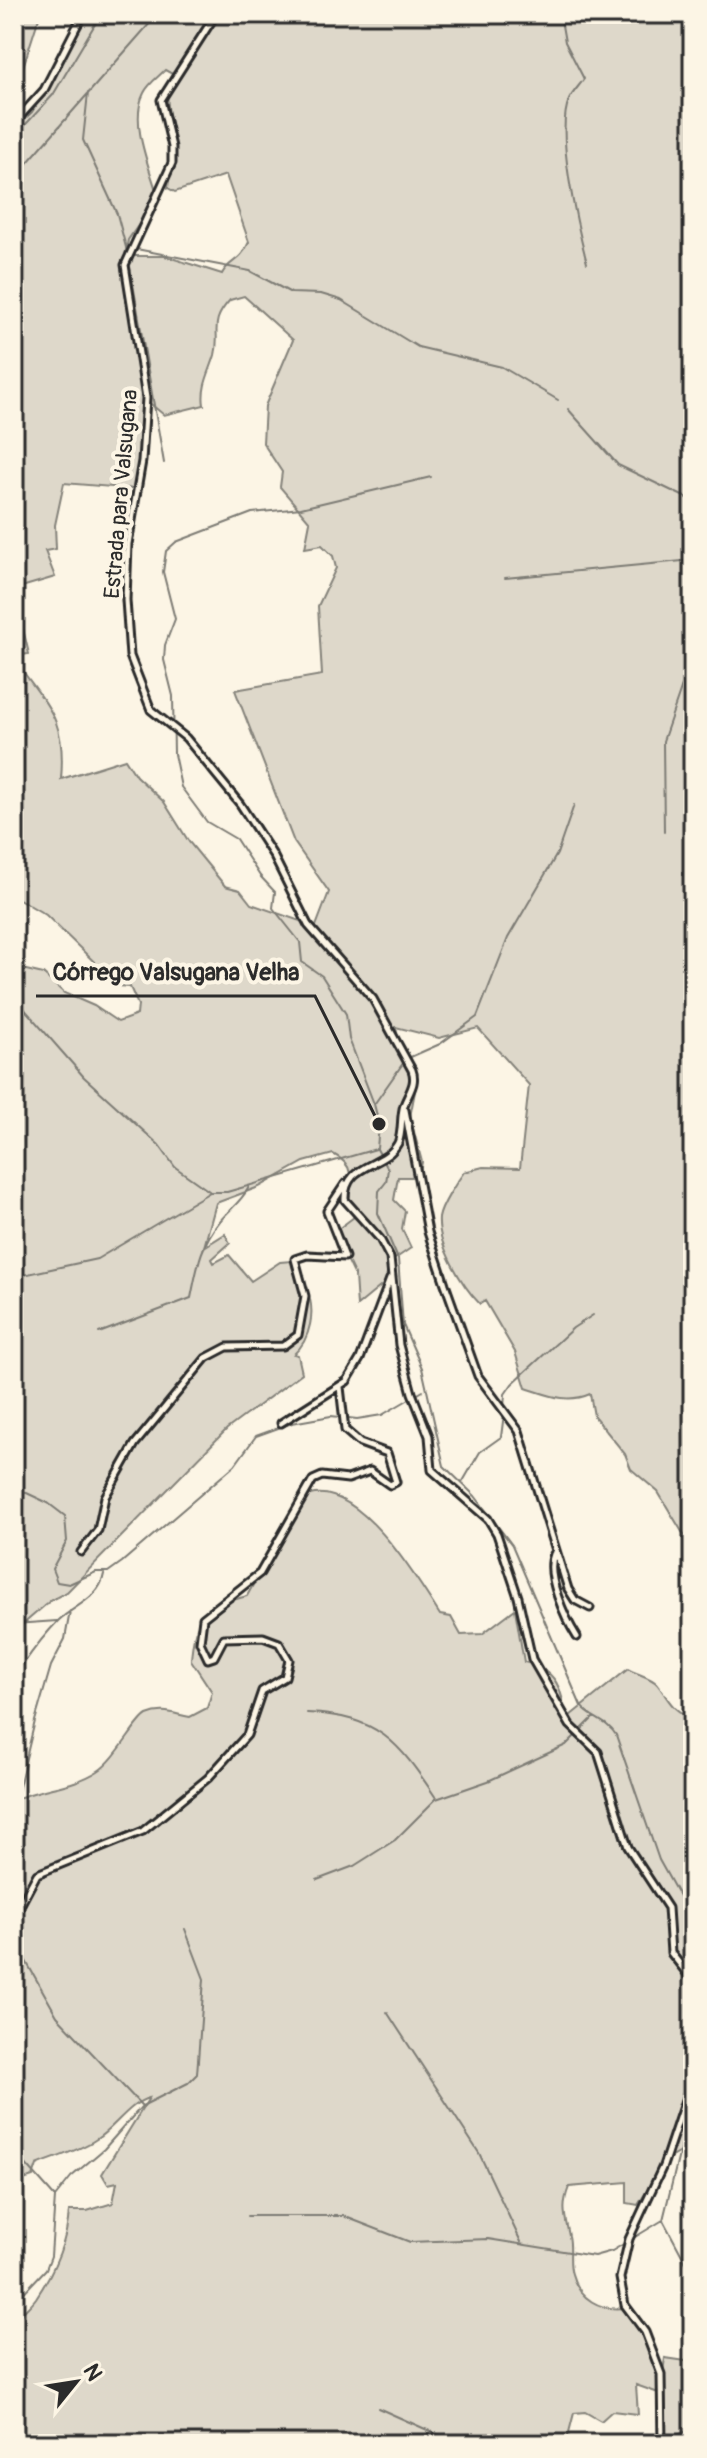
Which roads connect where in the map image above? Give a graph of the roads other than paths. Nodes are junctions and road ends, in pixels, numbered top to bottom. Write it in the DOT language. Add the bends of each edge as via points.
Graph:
graph roads {
  1 [pos="83,14"];
  2 [pos="216,14"];
  3 [pos="14,123"];
  4 [pos="404,1105"];
  5 [pos="348,1180"];
  6 [pos="390,1278"];
  7 [pos="340,1387"];
  8 [pos="281,1423"];
  9 [pos="81,1552"];
  10 [pos="555,1553"];
  11 [pos="590,1608"];
  12 [pos="577,1637"];
  13 [pos="14,1917"];
  14 [pos="693,1981"];
  15 [pos="693,2076"];
  16 [pos="662,2444"];
  1 -- 3 [label="street" via="44,90"];
  2 -- 4 [label="street, Estrada para Valsugana" via="161,100 172,163 125,265 146,398 128,544 130,656 151,710 192,745 240,804 308,925 387,1020 415,1077"];
  4 -- 5 [label="street, Estrada para Valsugana" via="393,1149"];
  4 -- 10 [label="street" via="428,1232 445,1284 478,1376 519,1431"];
  5 -- 6 [label="street" via="345,1200 385,1246"];
  5 -- 9 [label="street" via="327,1211 345,1257 295,1259 305,1296 298,1335 283,1346 227,1347 206,1358 135,1444 105,1497 95,1535"];
  6 -- 7 [label="street" via="360,1359"];
  6 -- 14 [label="street" via="402,1361 429,1436 432,1470 488,1519 497,1534 532,1659 570,1725 598,1752 628,1847 668,1908 671,1953"];
  7 -- 8 [label="street"];
  7 -- 13 [label="street" via="345,1430 360,1443 387,1453 396,1482 390,1485 370,1471 350,1479 313,1480 260,1573 210,1611 200,1627 208,1659 224,1638 263,1637 279,1643 288,1654 285,1677 262,1691 247,1735 208,1778 143,1831 37,1874"];
  10 -- 11 [label="street" via="568,1589"];
  10 -- 12 [label="street" via="551,1562 556,1585"];
  15 -- 16 [label="street" via="663,2166 629,2239 620,2278 625,2305 645,2332 661,2374"];
}
